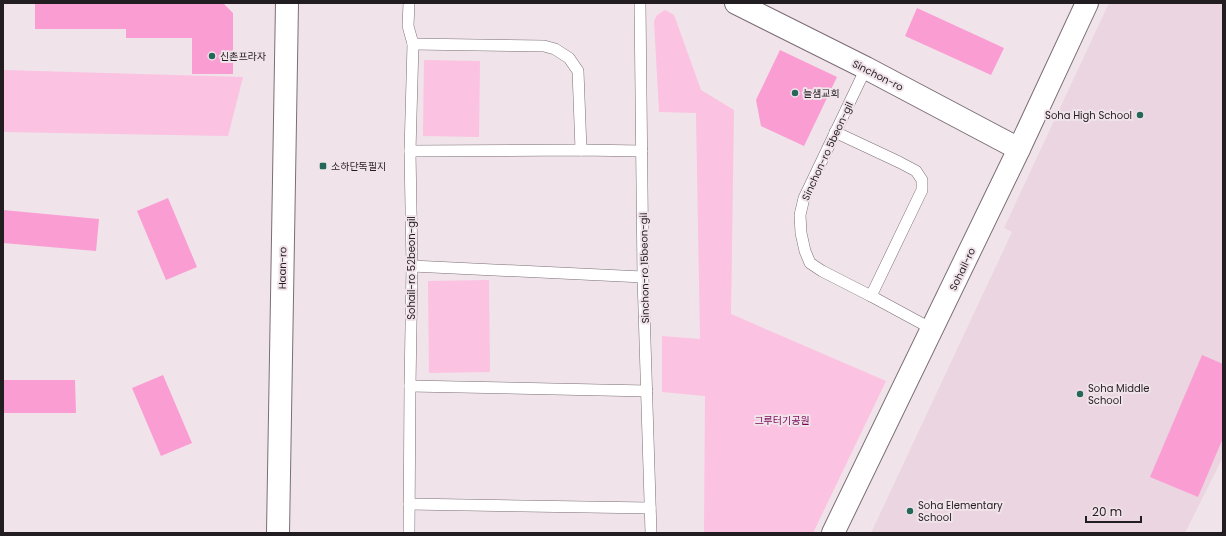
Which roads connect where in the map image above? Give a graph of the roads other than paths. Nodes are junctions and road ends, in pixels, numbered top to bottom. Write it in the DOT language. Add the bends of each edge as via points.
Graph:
graph roads {
  1 [pos="287,3"];
  2 [pos="409,3"];
  3 [pos="640,3"];
  4 [pos="736,3"];
  5 [pos="1087,3"];
  6 [pos="413,44"];
  7 [pos="866,68"];
  8 [pos="835,132"];
  9 [pos="1019,149"];
  10 [pos="581,150"];
  11 [pos="410,151"];
  12 [pos="642,151"];
  13 [pos="412,266"];
  14 [pos="643,277"];
  15 [pos="871,296"];
  16 [pos="932,329"];
  17 [pos="410,386"];
  18 [pos="647,391"];
  19 [pos="409,504"];
  20 [pos="650,508"];
  21 [pos="278,533"];
  22 [pos="409,533"];
  23 [pos="651,533"];
  24 [pos="833,533"];
  1 -- 21 [label="street, Haan-ro"];
  2 -- 6 [label="lane, Sohail-ro 52beon-gil" via="408,26"];
  3 -- 12 [label="lane, Sinchon-ro 15beon-gil"];
  4 -- 7 [label="street, Sinchon-ro"];
  5 -- 9 [label="street, Sohail-ro"];
  6 -- 10 [label="lane" via="544,46 555,49 569,58 578,71"];
  6 -- 11 [label="lane, Sohail-ro 52beon-gil"];
  7 -- 8 [label="lane, Sinchon-ro 5beon-gil"];
  7 -- 9 [label="street, Sinchon-ro"];
  8 -- 15 [label="lane, Sinchon-ro 5beon-gil" via="804,198 800,215 801,233 810,263"];
  8 -- 15 [label="lane" via="911,168 922,180 922,190"];
  9 -- 16 [label="street, Sohail-ro"];
  10 -- 11 [label="lane"];
  10 -- 12 [label="lane"];
  11 -- 13 [label="lane, Sohail-ro 52beon-gil"];
  12 -- 14 [label="lane, Sinchon-ro 15beon-gil"];
  13 -- 14 [label="lane"];
  13 -- 17 [label="lane, Sohail-ro 52beon-gil"];
  14 -- 18 [label="lane, Sinchon-ro 15beon-gil"];
  15 -- 16 [label="lane, Sinchon-ro 5beon-gil"];
  16 -- 24 [label="street, Sohail-ro"];
  17 -- 18 [label="lane"];
  17 -- 19 [label="lane, Sohail-ro 52beon-gil"];
  18 -- 20 [label="lane, Sinchon-ro 15beon-gil"];
  19 -- 20 [label="lane"];
  19 -- 22 [label="lane, Sohail-ro 52beon-gil"];
  20 -- 23 [label="lane, Sinchon-ro 15beon-gil"];
}
